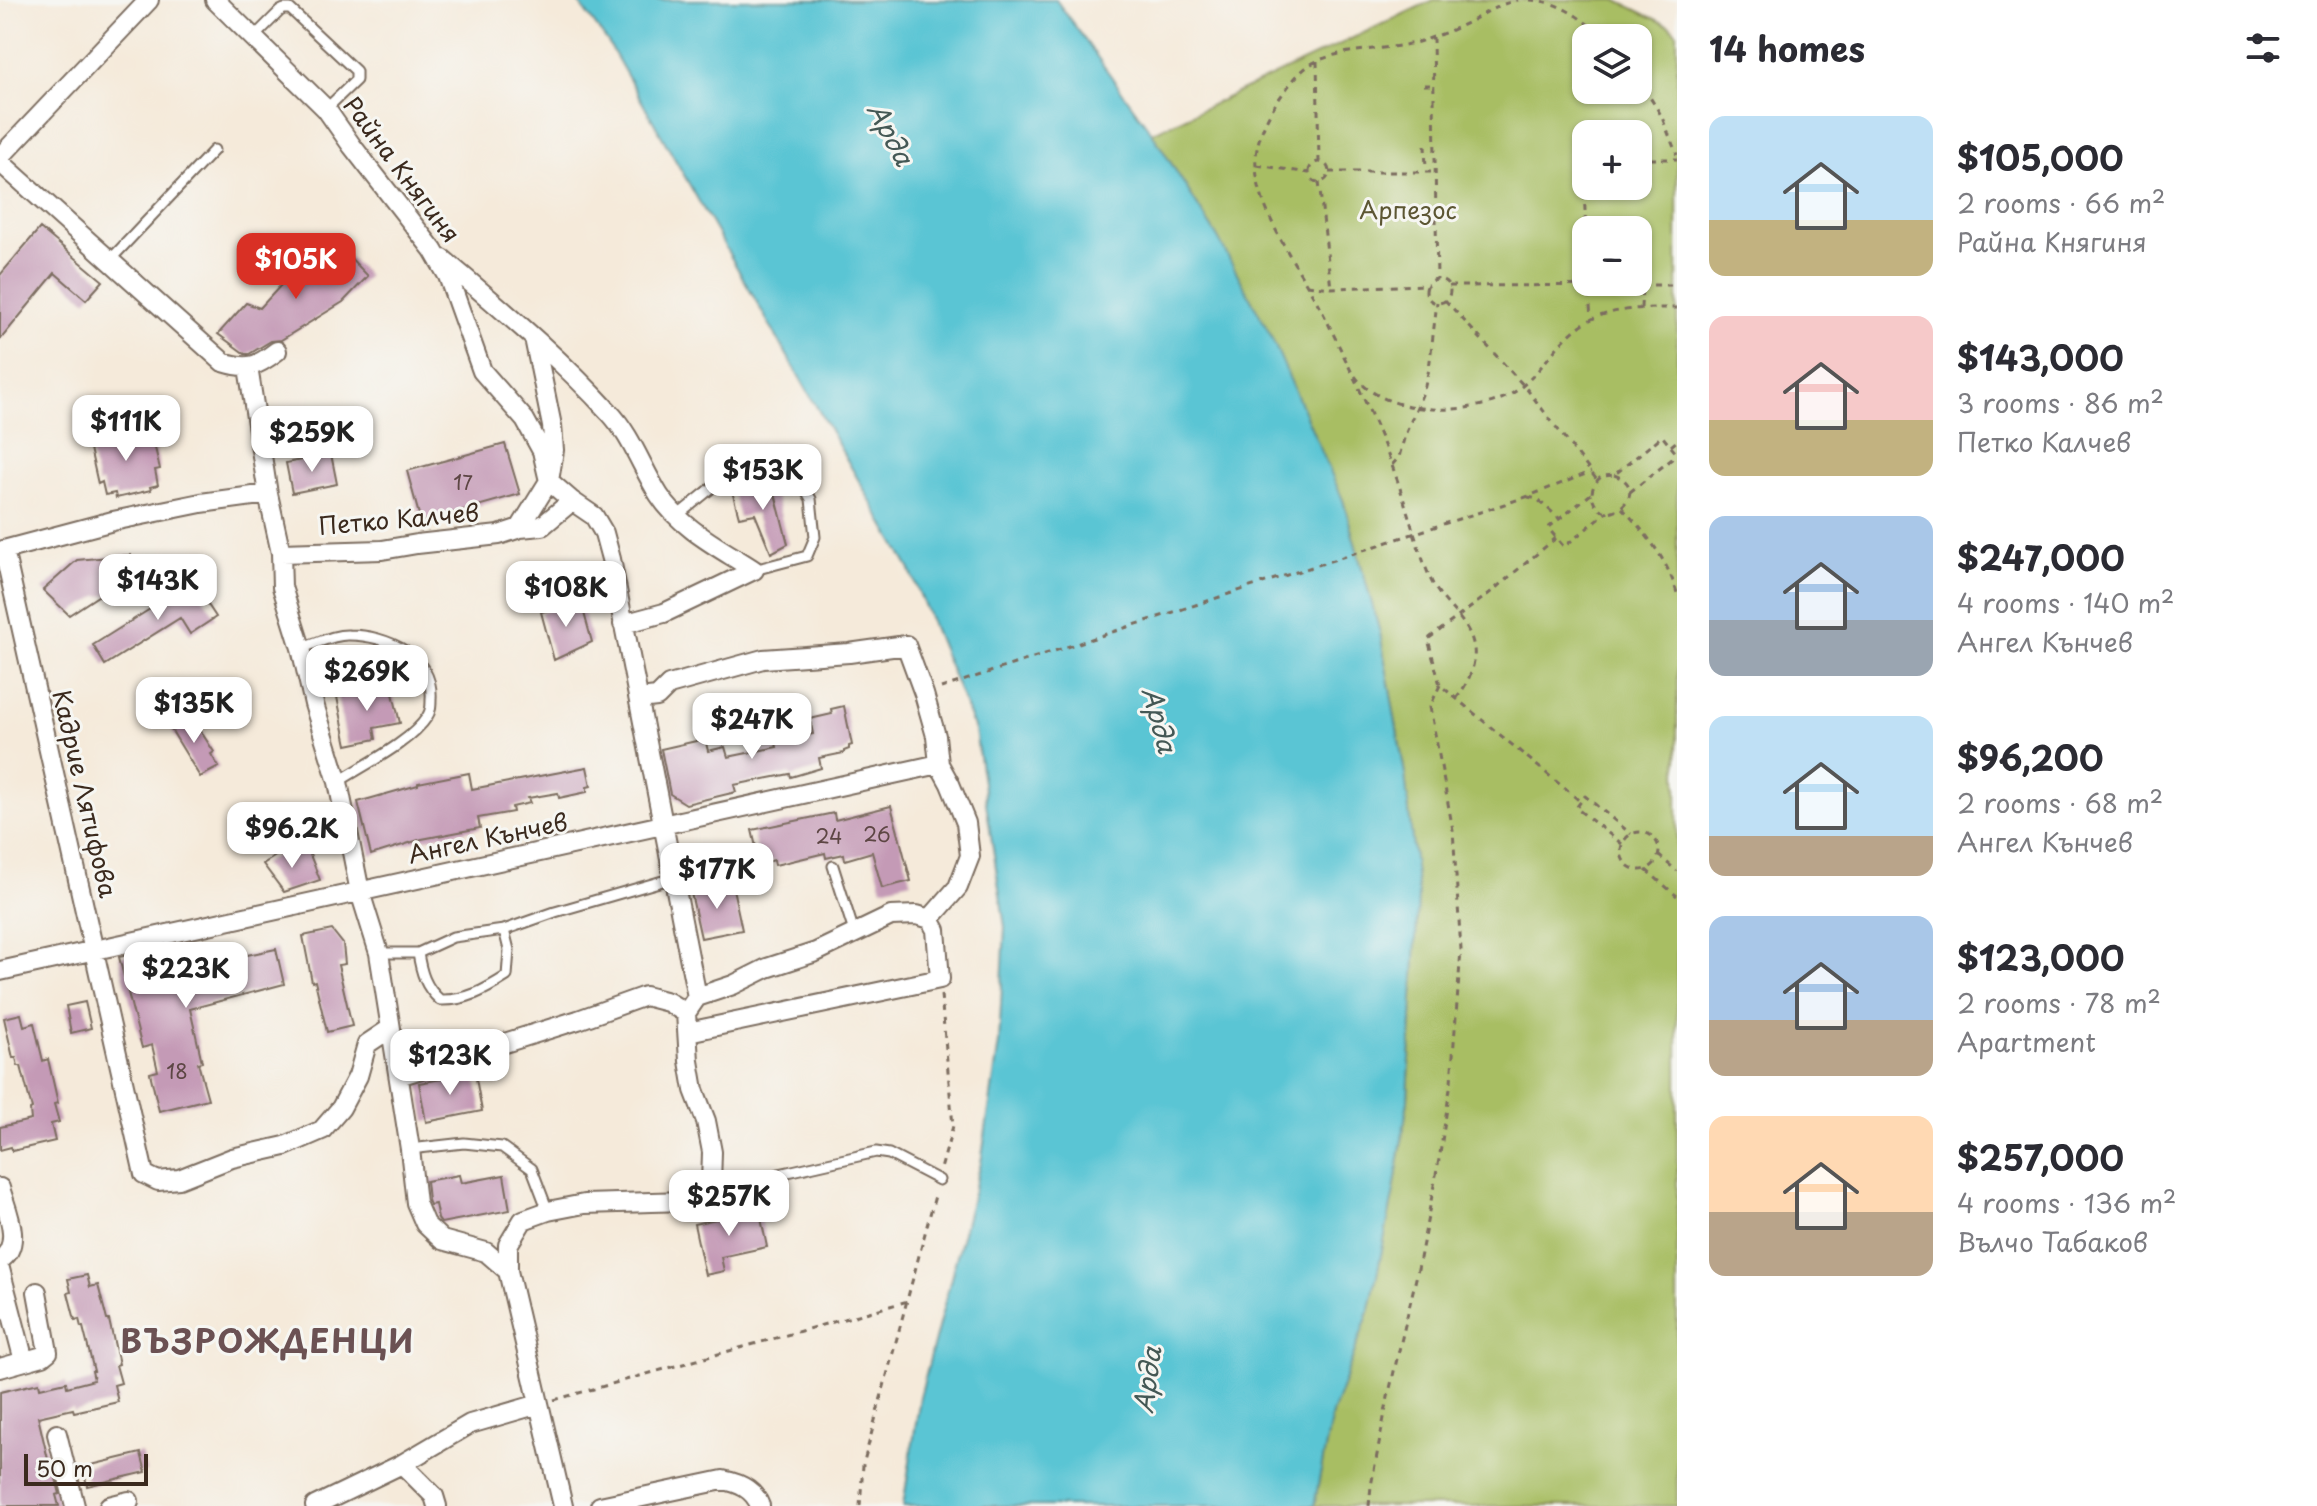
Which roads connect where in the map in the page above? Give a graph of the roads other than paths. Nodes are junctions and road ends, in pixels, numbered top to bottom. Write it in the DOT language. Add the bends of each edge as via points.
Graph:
graph roads {
  1 [pos="149,0"];
  2 [pos="220,1"];
  3 [pos="254,37"];
  4 [pos="326,109"];
  5 [pos="214,150"];
  6 [pos="0,160"];
  7 [pos="433,250"];
  8 [pos="110,260"];
  9 [pos="534,338"];
  10 [pos="277,351"];
  11 [pos="248,367"];
  12 [pos="549,481"];
  13 [pos="268,494"];
  14 [pos="572,501"];
  15 [pos="677,516"];
  16 [pos="520,528"];
  17 [pos="2,550"];
  18 [pos="281,553"];
  19 [pos="754,570"];
  20 [pos="623,624"];
  21 [pos="301,648"];
  22 [pos="639,699"];
  23 [pos="939,764"];
  24 [pos="338,782"];
  25 [pos="663,825"];
  26 [pos="833,866"];
  27 [pos="673,878"];
  28 [pos="360,892"];
  29 [pos="930,919"];
  30 [pos="504,930"];
  31 [pos="854,932"];
  32 [pos="94,950"];
  33 [pos="379,953"];
  34 [pos="418,953"];
  35 [pos="0,971"];
  36 [pos="692,1005"];
  37 [pos="391,1028"];
  38 [pos="688,1032"];
  39 [pos="399,1076"];
  40 [pos="410,1149"];
  41 [pos="939,1180"];
  42 [pos="711,1184"];
  43 [pos="0,1188"];
  44 [pos="548,1211"];
  45 [pos="0,1260"];
  46 [pos="0,1269"];
  47 [pos="508,1271"];
  48 [pos="37,1292"];
  49 [pos="24,1361"];
  50 [pos="0,1368"];
  51 [pos="539,1404"];
  52 [pos="57,1434"];
  53 [pos="402,1464"];
  54 [pos="129,1501"];
  55 [pos="75,1506"];
  56 [pos="109,1506"];
  57 [pos="315,1506"];
  58 [pos="437,1506"];
  59 [pos="563,1506"];
  60 [pos="600,1506"];
  61 [pos="760,1506"];
  1 -- 6 [label="street"];
  2 -- 3 [label="street, Райна Княгиня"];
  3 -- 4 [label="street, Райна Княгиня"];
  3 -- 4 [label="lane" via="280,11 290,9 356,71 356,80"];
  4 -- 7 [label="street, Райна Княгиня"];
  5 -- 8 [label="lane"];
  6 -- 8 [label="street"];
  7 -- 9 [label="street"];
  7 -- 12 [label="street, Райна Княгиня" via="448,276 482,371 525,420 542,451"];
  8 -- 11 [label="street" via="223,362"];
  9 -- 12 [label="street" via="552,426"];
  9 -- 15 [label="street" via="612,414"];
  10 -- 11 [label="street"];
  11 -- 13 [label="street"];
  12 -- 14 [label="street"];
  12 -- 16 [label="street"];
  13 -- 17 [label="street" via="113,521"];
  13 -- 18 [label="street"];
  14 -- 16 [label="street, Петко Калчев" via="542,526"];
  14 -- 20 [label="street" via="594,516 604,533"];
  15 -- 19 [label="street"];
  15 -- 19 [label="lane" via="745,461 785,462 811,499 815,537 807,556"];
  16 -- 18 [label="street, Петко Калчев" via="382,550"];
  17 -- 32 [label="street, Кадрие Лятифова"];
  18 -- 21 [label="street" via="282,587"];
  19 -- 20 [label="street" via="664,613"];
  20 -- 22 [label="street"];
  21 -- 24 [label="street"];
  21 -- 24 [label="lane" via="345,634 377,637 407,651 427,673 432,688 430,713 415,733"];
  22 -- 23 [label="street" via="657,697 669,685 763,659 906,645 936,736"];
  22 -- 25 [label="street"];
  23 -- 25 [label="street, Ангел Кънчев"];
  23 -- 29 [label="street" via="966,823 970,856 958,887"];
  24 -- 28 [label="street"];
  25 -- 27 [label="street"];
  25 -- 28 [label="street, Ангел Кънчев"];
  26 -- 31 [label="lane"];
  27 -- 30 [label="lane"];
  27 -- 36 [label="street"];
  28 -- 32 [label="street, Ангел Кънчев"];
  28 -- 33 [label="street"];
  29 -- 31 [label="street" via="891,916"];
  29 -- 38 [label="street" via="936,930 940,979"];
  30 -- 34 [label="lane" via="453,937"];
  30 -- 34 [label="lane" via="507,976 471,997 440,1000 429,991"];
  31 -- 36 [label="street"];
  32 -- 35 [label="street, Ангел Кънчев"];
  32 -- 37 [label="street, Кадрие Лятифова" via="144,1174 158,1181 179,1179 322,1130 358,1076 367,1044"];
  33 -- 34 [label="lane"];
  33 -- 37 [label="street"];
  36 -- 38 [label="street"];
  36 -- 39 [label="street" via="645,996"];
  37 -- 39 [label="street"];
  38 -- 42 [label="street" via="694,1090 712,1152"];
  39 -- 40 [label="street"];
  40 -- 44 [label="lane" via="464,1143 502,1147 532,1169"];
  40 -- 47 [label="street" via="416,1203 425,1224 442,1240 486,1252"];
  41 -- 42 [label="lane" via="876,1152 779,1174 757,1185"];
  42 -- 44 [label="street" via="686,1201 584,1204"];
  43 -- 45 [label="street" via="13,1241"];
  44 -- 47 [label="street" via="523,1220 508,1245"];
  46 -- 49 [label="street"];
  47 -- 51 [label="street"];
  48 -- 49 [label="street" via="48,1352"];
  49 -- 50 [label="street"];
  51 -- 53 [label="street" via="470,1424"];
  51 -- 59 [label="street"];
  52 -- 55 [label="street"];
  53 -- 57 [label="street"];
  53 -- 58 [label="street" via="434,1496"];
  54 -- 56 [label="street"];
  60 -- 61 [label="street" via="723,1480 742,1484"];
}
